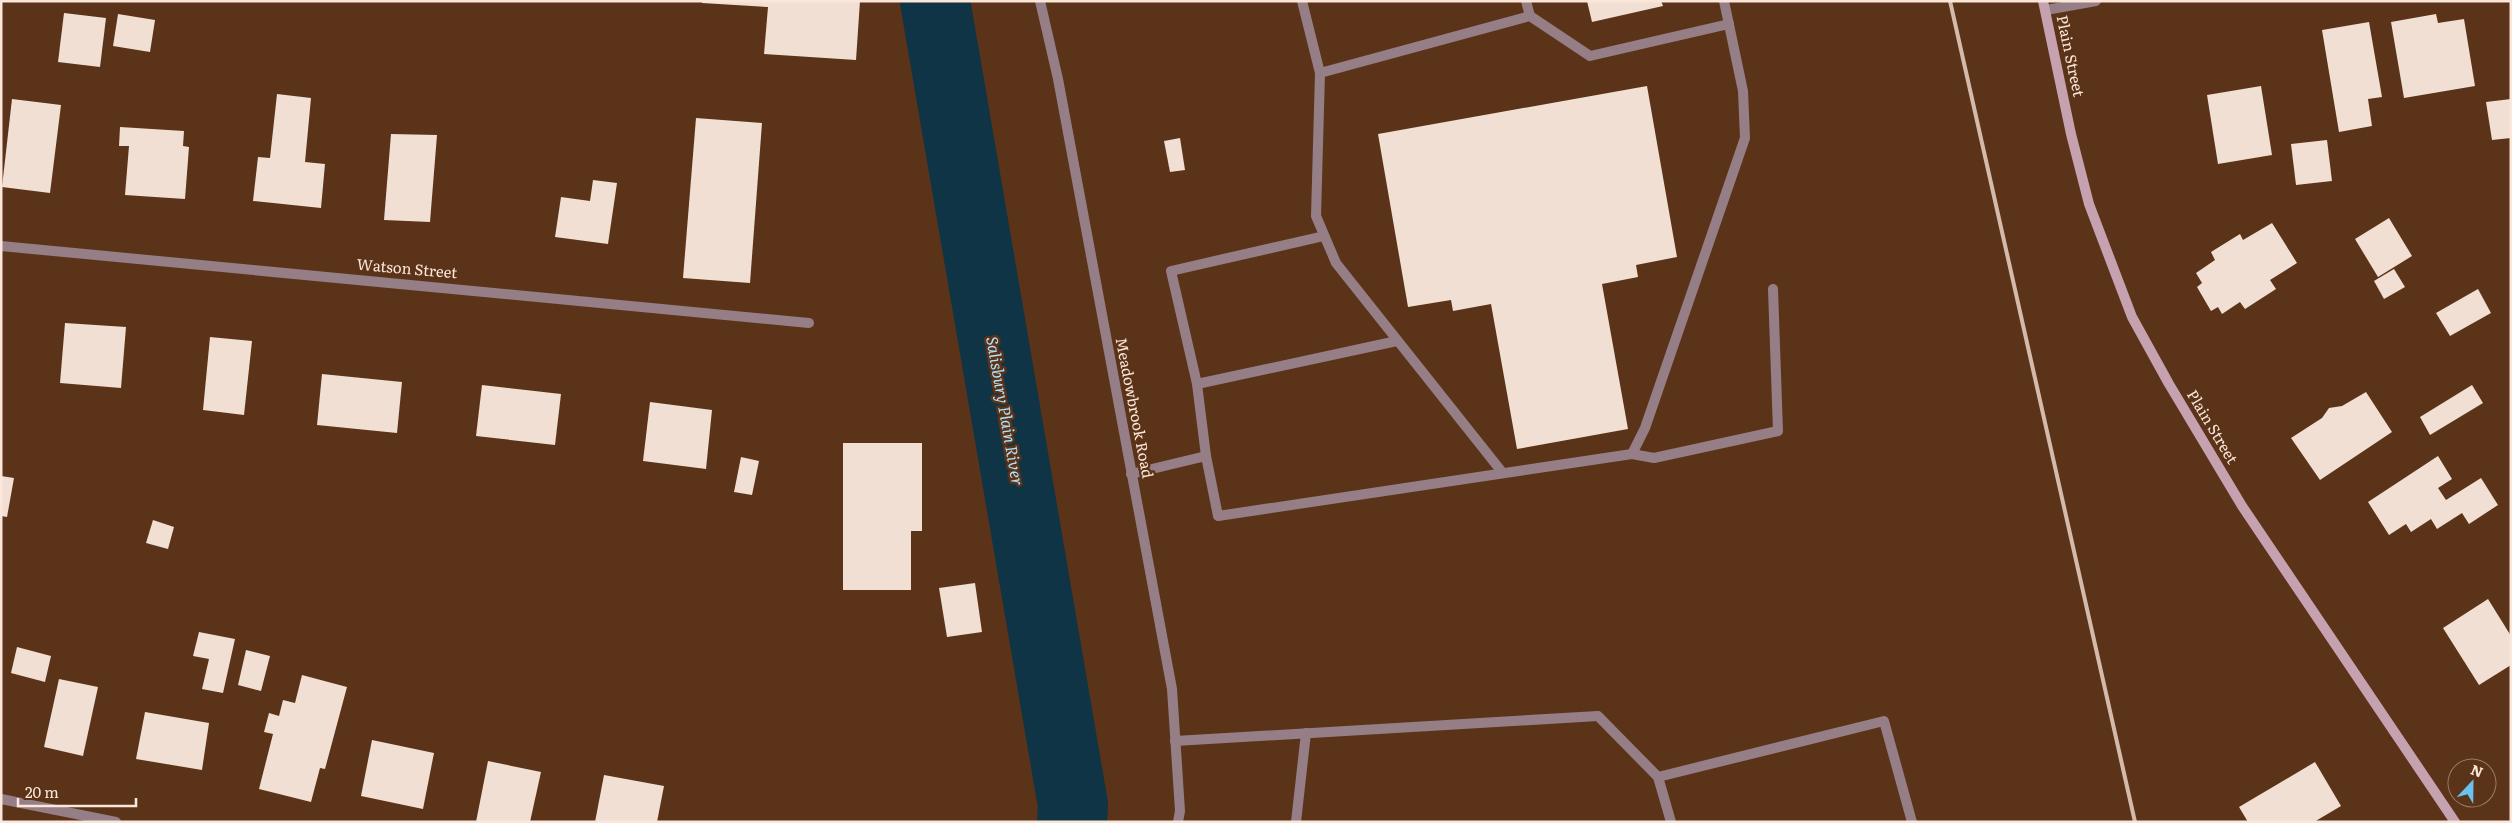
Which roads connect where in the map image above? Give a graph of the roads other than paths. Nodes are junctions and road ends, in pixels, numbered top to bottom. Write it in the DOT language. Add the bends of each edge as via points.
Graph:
graph roads {
  1 [pos="1040,1"];
  2 [pos="1302,1"];
  3 [pos="1526,1"];
  4 [pos="1724,1"];
  5 [pos="2096,1"];
  6 [pos="2044,6"];
  7 [pos="1530,16"];
  8 [pos="1729,24"];
  9 [pos="1320,73"];
  10 [pos="1324,236"];
  11 [pos="1,246"];
  12 [pos="1773,289"];
  13 [pos="809,323"];
  14 [pos="1398,341"];
  15 [pos="1196,384"];
  16 [pos="1632,454"];
  17 [pos="1206,456"];
  18 [pos="1502,472"];
  19 [pos="1131,474"];
  20 [pos="1306,733"];
  21 [pos="1175,741"];
  22 [pos="1658,777"];
  23 [pos="1,799"];
  24 [pos="116,822"];
  25 [pos="1178,822"];
  26 [pos="1296,822"];
  27 [pos="1671,822"];
  28 [pos="1912,822"];
  29 [pos="2455,822"];
  1 -- 19 [label="street, Meadowbrook Road" via="1058,78"];
  2 -- 9 [label="street"];
  3 -- 7 [label="street"];
  4 -- 8 [label="street"];
  5 -- 6 [label="street"];
  6 -- 29 [label="main road, Plain Street" via="2089,204 2132,317 2242,506"];
  7 -- 8 [label="street" via="1590,56"];
  7 -- 9 [label="street"];
  8 -- 16 [label="street" via="1742,91 1745,138 1645,428"];
  9 -- 10 [label="street" via="1316,216"];
  10 -- 14 [label="street" via="1336,263"];
  10 -- 15 [label="street" via="1171,271"];
  11 -- 13 [label="street, Watson Street"];
  12 -- 16 [label="street" via="1778,431 1654,458"];
  14 -- 15 [label="street"];
  14 -- 18 [label="street"];
  15 -- 17 [label="street"];
  16 -- 18 [label="street"];
  17 -- 18 [label="street" via="1218,516"];
  17 -- 19 [label="street"];
  19 -- 21 [label="street, Meadowbrook Road" via="1172,689"];
  20 -- 21 [label="street"];
  20 -- 22 [label="street" via="1598,716"];
  20 -- 26 [label="street"];
  21 -- 25 [label="street, Meadowbrook Road"];
  22 -- 27 [label="street"];
  22 -- 28 [label="street" via="1884,721"];
  23 -- 24 [label="street"];
}
